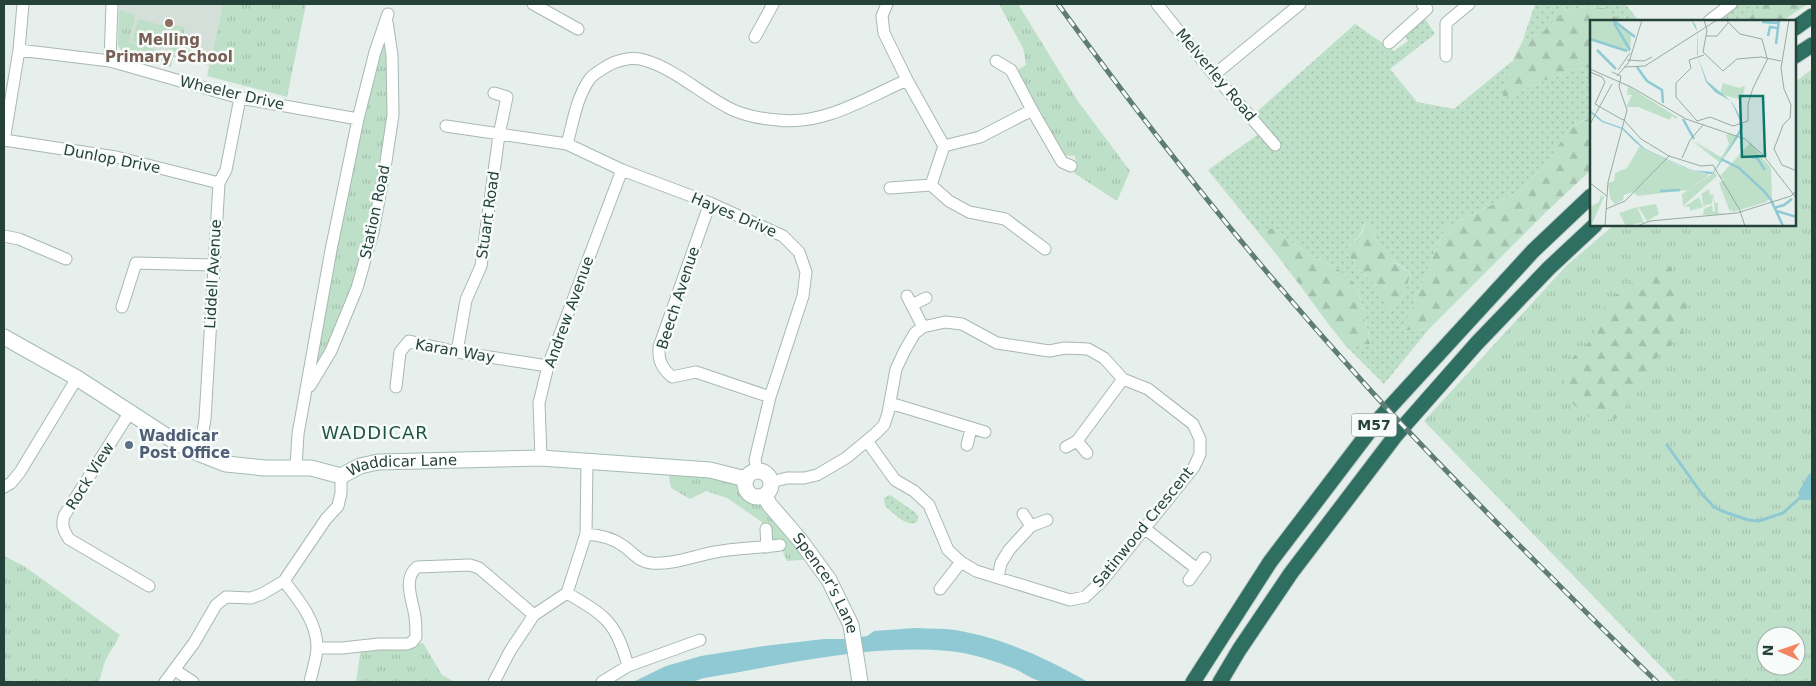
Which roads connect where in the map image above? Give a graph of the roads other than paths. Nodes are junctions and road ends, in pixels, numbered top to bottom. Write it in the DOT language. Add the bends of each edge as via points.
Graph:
graph roads {
  1 [pos="22,4"];
  2 [pos="112,4"];
  3 [pos="533,4"];
  4 [pos="771,4"];
  5 [pos="887,4"];
  6 [pos="1157,4"];
  7 [pos="1300,4"];
  8 [pos="1468,4"];
  9 [pos="1729,4"];
  10 [pos="1428,6"];
  11 [pos="1812,16"];
  12 [pos="1710,20"];
  13 [pos="1796,27"];
  14 [pos="578,29"];
  15 [pos="755,37"];
  16 [pos="1389,43"];
  17 [pos="1812,45"];
  18 [pos="19,50"];
  19 [pos="375,52"];
  20 [pos="392,55"];
  21 [pos="1796,55"];
  22 [pos="1446,56"];
  23 [pos="110,61"];
  24 [pos="996,61"];
  25 [pos="1214,74"];
  26 [pos="907,80"];
  27 [pos="494,93"];
  28 [pos="240,98"];
  29 [pos="1032,110"];
  30 [pos="358,120"];
  31 [pos="446,126"];
  32 [pos="498,135"];
  33 [pos="4,141"];
  34 [pos="567,144"];
  35 [pos="1275,145"];
  36 [pos="944,146"];
  37 [pos="1071,166"];
  38 [pos="622,170"];
  39 [pos="218,182"];
  40 [pos="931,185"];
  41 [pos="890,188"];
  42 [pos="1590,197"];
  43 [pos="710,203"];
  44 [pos="1594,226"];
  45 [pos="4,236"];
  46 [pos="1045,249"];
  47 [pos="66,259"];
  48 [pos="213,265"];
  49 [pos="926,298"];
  50 [pos="122,307"];
  51 [pos="923,327"];
  52 [pos="4,337"];
  53 [pos="458,352"];
  54 [pos="548,366"];
  55 [pos="78,378"];
  56 [pos="1123,379"];
  57 [pos="396,387"];
  58 [pos="306,392"];
  59 [pos="770,398"];
  60 [pos="890,403"];
  61 [pos="130,412"];
  62 [pos="971,429"];
  63 [pos="985,432"];
  64 [pos="1077,441"];
  65 [pos="867,442"];
  66 [pos="967,445"];
  67 [pos="1066,447"];
  68 [pos="195,452"];
  69 [pos="1087,453"];
  70 [pos="541,458"];
  71 [pos="586,462"];
  72 [pos="296,467"];
  73 [pos="751,475"];
  74 [pos="341,476"];
  75 [pos="4,486"];
  76 [pos="768,488"];
  77 [pos="1023,514"];
  78 [pos="1047,520"];
  79 [pos="1031,526"];
  80 [pos="1144,528"];
  81 [pos="766,530"];
  82 [pos="586,534"];
  83 [pos="780,545"];
  84 [pos="767,547"];
  85 [pos="1205,558"];
  86 [pos="961,562"];
  87 [pos="1197,569"];
  88 [pos="998,577"];
  89 [pos="1190,580"];
  90 [pos="284,581"];
  91 [pos="149,586"];
  92 [pos="940,588"];
  93 [pos="567,593"];
  94 [pos="534,615"];
  95 [pos="700,640"];
  96 [pos="317,648"];
  97 [pos="628,666"];
  98 [pos="175,670"];
  99 [pos="165,682"];
  100 [pos="193,682"];
  101 [pos="310,682"];
  102 [pos="494,682"];
  103 [pos="602,682"];
  104 [pos="860,682"];
  105 [pos="1193,682"];
  106 [pos="1220,682"];
  1 -- 18 [label="street"];
  2 -- 23 [label="street"];
  3 -- 14 [label="street"];
  4 -- 15 [label="street"];
  5 -- 26 [label="street" via="882,16 884,33"];
  6 -- 25 [label="street, Melverley Road"];
  7 -- 25 [label="street"];
  8 -- 22 [label="street" via="1446,22"];
  9 -- 12 [label="street"];
  10 -- 16 [label="street"];
  11 -- 13 [label="highway"];
  17 -- 21 [label="highway"];
  18 -- 23 [label="street, Wheeler Drive"];
  18 -- 33 [label="street"];
  19 -- 20 [label="street"];
  19 -- 20 [label="street, Station Road" via="388,17"];
  19 -- 30 [label="street, Station Road"];
  20 -- 58 [label="street, Station Road" via="393,115 373,232 357,288 331,351"];
  23 -- 28 [label="street, Wheeler Drive"];
  24 -- 29 [label="street" via="1011,70"];
  25 -- 35 [label="street, Melverley Road"];
  26 -- 34 [label="street" via="836,112 810,120 780,121 733,110 667,70 643,59 627,58 608,65 590,78 579,99"];
  26 -- 36 [label="street"];
  27 -- 32 [label="street, Stuart Road" via="507,97"];
  28 -- 30 [label="street, Wheeler Drive"];
  28 -- 39 [label="street, Liddell Avenue" via="226,170"];
  29 -- 36 [label="street" via="980,137"];
  29 -- 37 [label="street" via="1062,162"];
  30 -- 58 [label="street, Station Road"];
  31 -- 32 [label="street, Hayes Drive"];
  32 -- 34 [label="street, Hayes Drive"];
  32 -- 53 [label="street, Stuart Road" via="481,266 466,300"];
  33 -- 39 [label="street, Dunlop Drive" via="116,157"];
  34 -- 38 [label="street, Hayes Drive"];
  36 -- 40 [label="street"];
  38 -- 43 [label="street, Hayes Drive"];
  38 -- 54 [label="street, Andrew Avenue"];
  39 -- 48 [label="street, Liddell Avenue"];
  40 -- 41 [label="street"];
  40 -- 46 [label="street" via="949,201 969,212 1005,218"];
  42 -- 105 [label="highway, M57" via="1533,251 1378,420 1270,562"];
  43 -- 59 [label="street, Hayes Drive" via="782,236 799,252 806,272 803,296"];
  43 -- 59 [label="street, Beech Avenue" via="659,347 658,359 672,377 696,372"];
  44 -- 106 [label="highway, M57" via="1477,343 1396,435 1291,573"];
  45 -- 47 [label="street"];
  48 -- 50 [label="street" via="136,263"];
  48 -- 68 [label="street, Liddell Avenue" via="205,419 202,438"];
  49 -- 51 [label="street" via="909,300"];
  51 -- 56 [label="street, Satinwood Crescent" via="945,322 962,324 997,343 1049,351 1088,349 1104,358"];
  51 -- 60 [label="street" via="915,333 896,369"];
  52 -- 55 [label="street, Waddicar Lane"];
  53 -- 54 [label="street, Karan Way"];
  53 -- 57 [label="street, Karan Way" via="409,341 400,352"];
  54 -- 70 [label="street, Andrew Avenue" via="539,403"];
  55 -- 61 [label="street, Waddicar Lane"];
  55 -- 75 [label="street" via="20,472"];
  56 -- 64 [label="street"];
  56 -- 80 [label="street, Satinwood Crescent" via="1148,389 1193,424 1200,439 1200,454 1194,467"];
  58 -- 72 [label="street, Station Road"];
  59 -- 73 [label="street, Hayes Drive"];
  60 -- 62 [label="street"];
  60 -- 65 [label="street" via="884,425"];
  61 -- 68 [label="street, Waddicar Lane"];
  61 -- 91 [label="street, Rock View" via="62,523 68,539"];
  62 -- 63 [label="street"];
  62 -- 66 [label="street"];
  64 -- 67 [label="street"];
  64 -- 69 [label="street"];
  65 -- 76 [label="street" via="817,475 787,478"];
  65 -- 86 [label="street, Satinwood Crescent" via="895,480 929,505 948,550"];
  68 -- 72 [label="street, Waddicar Lane" via="226,464 246,467"];
  70 -- 71 [label="street, Waddicar Lane"];
  70 -- 74 [label="street, Waddicar Lane" via="378,462 360,466"];
  71 -- 73 [label="street, Waddicar Lane"];
  71 -- 82 [label="street"];
  72 -- 74 [label="street, Waddicar Lane"];
  73 -- 76 [label="street" via="766,473"];
  73 -- 76 [label="street" via="745,487 751,495 756,497"];
  74 -- 90 [label="street" via="338,506"];
  76 -- 104 [label="street, Spencer's Lane" via="769,504 830,580 851,625"];
  77 -- 79 [label="street"];
  78 -- 79 [label="street"];
  79 -- 88 [label="street" via="1009,550 1001,563"];
  80 -- 87 [label="street"];
  80 -- 88 [label="street, Satinwood Crescent" via="1085,597 1070,600"];
  81 -- 84 [label="street"];
  82 -- 84 [label="street" via="612,539 638,559 649,563"];
  82 -- 93 [label="street"];
  83 -- 84 [label="street"];
  85 -- 87 [label="street"];
  86 -- 88 [label="street, Satinwood Crescent" via="976,571"];
  86 -- 92 [label="street"];
  87 -- 89 [label="street"];
  90 -- 96 [label="street" via="313,625"];
  90 -- 98 [label="street" via="251,598 226,598 216,605"];
  93 -- 94 [label="street"];
  93 -- 97 [label="street" via="605,617 622,645"];
  94 -- 96 [label="street" via="479,568 470,565 417,567 409,580 416,637 412,642"];
  94 -- 102 [label="street" via="513,645"];
  95 -- 97 [label="street"];
  96 -- 101 [label="street"];
  97 -- 103 [label="street"];
  98 -- 99 [label="street"];
  98 -- 100 [label="street"];
}
